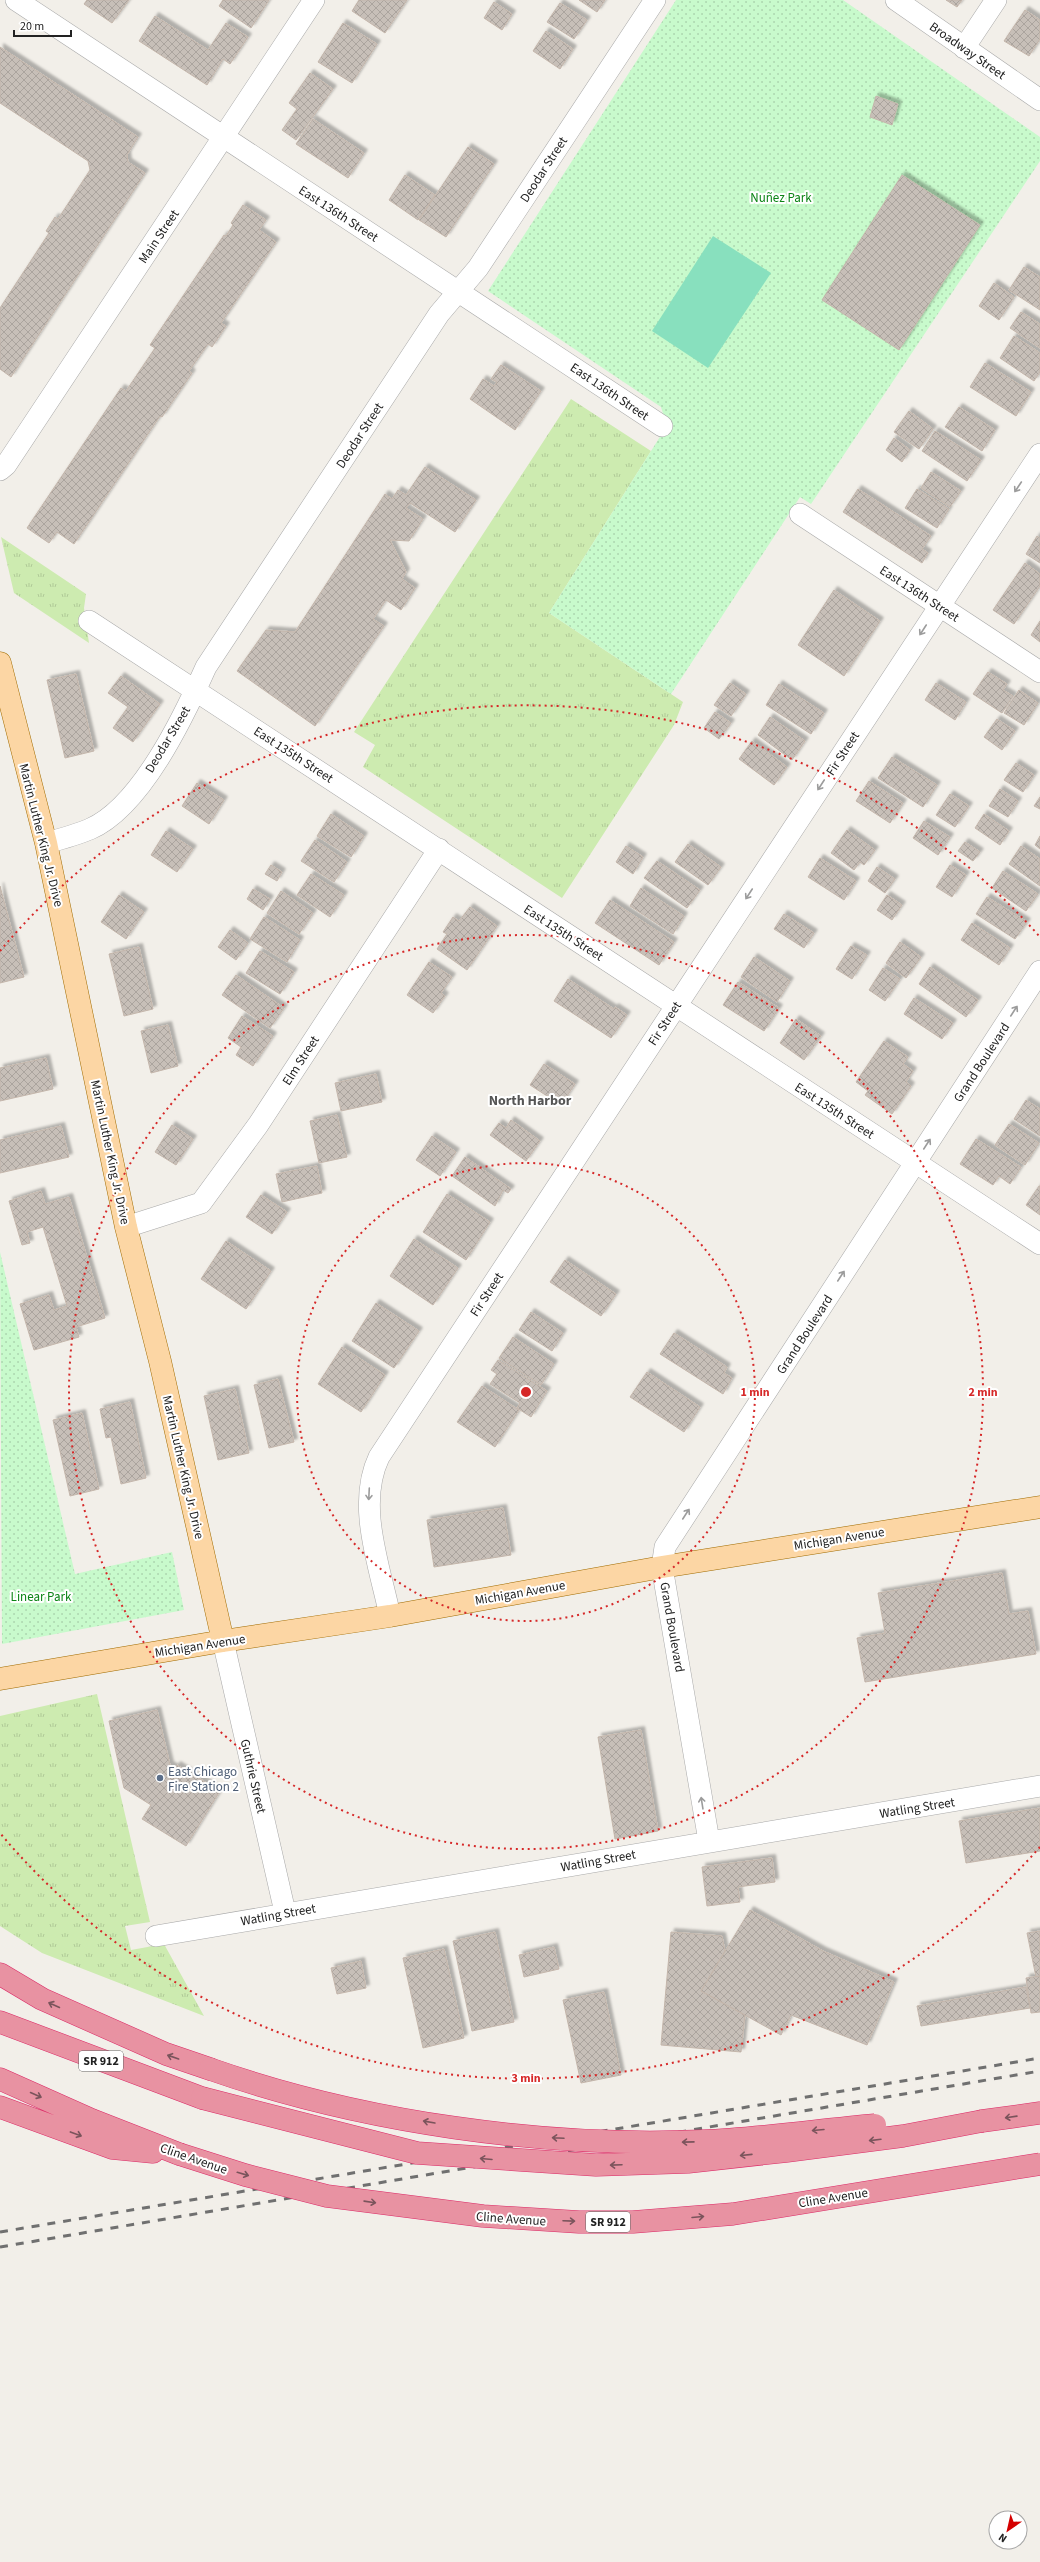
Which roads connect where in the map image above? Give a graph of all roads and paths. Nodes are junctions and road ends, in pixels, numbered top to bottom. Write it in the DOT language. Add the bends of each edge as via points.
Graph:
graph roads {
  1 [pos="16,0"];
  2 [pos="314,0"];
  3 [pos="655,0"];
  4 [pos="896,0"];
  5 [pos="996,0"];
  6 [pos="964,48"];
  7 [pos="1040,100"];
  8 [pos="224,137"];
  9 [pos="458,291"];
  10 [pos="662,426"];
  11 [pos="1040,454"];
  12 [pos="0,470"];
  13 [pos="800,514"];
  14 [pos="940,606"];
  15 [pos="89,620"];
  16 [pos="0,663"];
  17 [pos="1040,672"];
  18 [pos="195,690"];
  19 [pos="46,843"];
  20 [pos="439,849"];
  21 [pos="1040,971"];
  22 [pos="676,1006"];
  23 [pos="915,1162"];
  24 [pos="126,1227"];
  25 [pos="1040,1244"];
  26 [pos="1040,1507"];
  27 [pos="662,1566"];
  28 [pos="390,1616"];
  29 [pos="222,1641"];
  30 [pos="0,1679"];
  31 [pos="1040,1786"];
  32 [pos="709,1841"];
  33 [pos="285,1912"];
  34 [pos="156,1936"];
  35 [pos="0,1974"];
  36 [pos="0,2022"];
  37 [pos="0,2079"];
  38 [pos="0,2107"];
  39 [pos="1040,2113"];
  40 [pos="982,2121"];
  41 [pos="179,2154"];
  42 [pos="1040,2164"];
  1 -- 8 [label="street, East 136th Street"];
  2 -- 8 [label="street, Main Street"];
  3 -- 9 [label="street, Deodar Street" via="478,268"];
  4 -- 6 [label="street, Broadway Street"];
  5 -- 6 [label="street"];
  6 -- 7 [label="street, Broadway Street"];
  8 -- 9 [label="street, East 136th Street"];
  8 -- 12 [label="street, Main Street" via="6,465"];
  9 -- 10 [label="street, East 136th Street"];
  9 -- 18 [label="street, Deodar Street" via="439,314 206,667"];
  11 -- 14 [label="street, Fir Street, one-way"];
  13 -- 14 [label="street, East 136th Street"];
  14 -- 17 [label="street, East 136th Street"];
  14 -- 22 [label="street, Fir Street, one-way"];
  15 -- 18 [label="street, East 135th Street"];
  16 -- 19 [label="main road, Martin Luther King Jr. Drive"];
  18 -- 19 [label="street, Deodar Street" via="183,719 130,799 91,829"];
  18 -- 20 [label="street, East 135th Street"];
  19 -- 24 [label="main road, Martin Luther King Jr. Drive"];
  20 -- 22 [label="street, East 135th Street"];
  20 -- 24 [label="street, Elm Street" via="258,1125 201,1203"];
  23 -- 21 [label="street, Grand Boulevard, one-way"];
  22 -- 23 [label="street, East 135th Street"];
  22 -- 28 [label="street, Fir Street, one-way" via="373,1468 368,1493 369,1511"];
  23 -- 25 [label="street, East 135th Street"];
  27 -- 23 [label="street, Grand Boulevard, one-way" via="665,1547"];
  24 -- 29 [label="main road, Martin Luther King Jr. Drive" via="160,1361"];
  26 -- 27 [label="main road, Michigan Avenue"];
  27 -- 28 [label="main road, Michigan Avenue"];
  32 -- 27 [label="street, Grand Boulevard, one-way"];
  28 -- 29 [label="main road, Michigan Avenue"];
  29 -- 30 [label="main road, Michigan Avenue"];
  29 -- 33 [label="street, Guthrie Street"];
  31 -- 32 [label="street, Watling Street"];
  32 -- 33 [label="street, Watling Street"];
  33 -- 34 [label="street, Watling Street"];
  40 -- 35 [label="highway, one-way, bridge" via="901,2122 704,2141 532,2136 444,2125 331,2104 210,2070 166,2054 42,1999"];
  40 -- 36 [label="highway, SR 912, one-way, bridge" via="903,2136 688,2162 596,2166 417,2153 202,2098"];
  37 -- 41 [label="highway, Cline Avenue / SR 912, one-way" via="92,2120"];
  38 -- 41 [label="highway, one-way" via="112,2148"];
  39 -- 40 [label="highway, SR 912, one-way"];
  41 -- 42 [label="highway, Cline Avenue / SR 912, one-way, bridge" via="245,2175 327,2196 483,2216 579,2222 633,2222 733,2214"];
}
